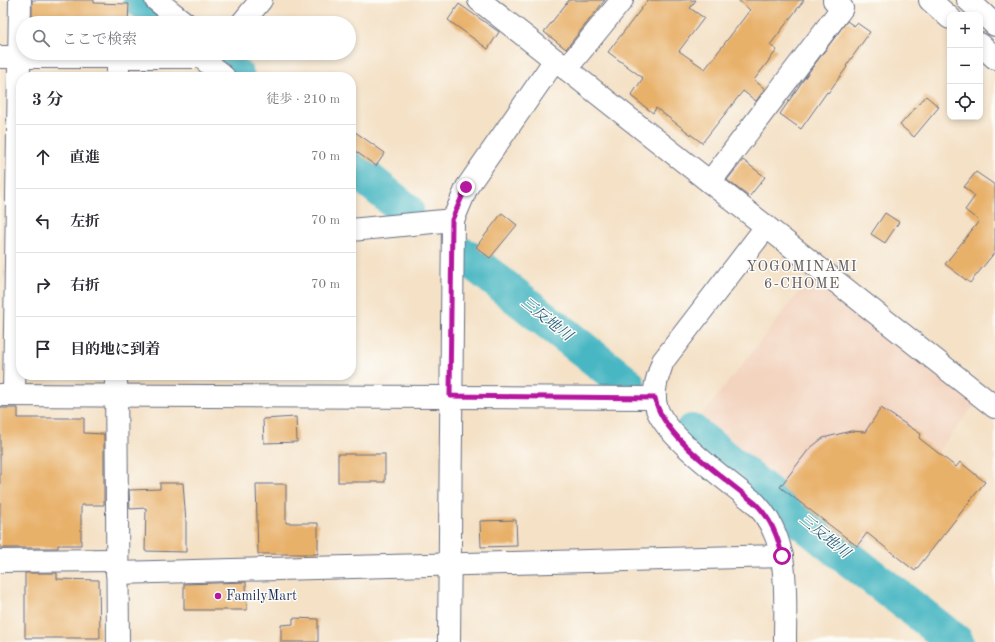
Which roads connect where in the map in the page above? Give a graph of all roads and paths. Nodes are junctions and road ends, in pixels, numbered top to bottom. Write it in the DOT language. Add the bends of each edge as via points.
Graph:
graph roads {
  1 [pos="20,0"];
  2 [pos="156,0"];
  3 [pos="261,0"];
  4 [pos="479,0"];
  5 [pos="622,0"];
  6 [pos="834,0"];
  7 [pos="930,0"];
  8 [pos="968,0"];
  9 [pos="947,15"];
  10 [pos="17,16"];
  11 [pos="176,16"];
  12 [pos="248,16"];
  13 [pos="16,21"];
  14 [pos="995,25"];
  15 [pos="983,47"];
  16 [pos="9,57"];
  17 [pos="995,58"];
  18 [pos="42,60"];
  19 [pos="169,60"];
  20 [pos="210,60"];
  21 [pos="560,65"];
  22 [pos="118,67"];
  23 [pos="220,72"];
  24 [pos="710,182"];
  25 [pos="16,190"];
  26 [pos="452,220"];
  27 [pos="766,227"];
  28 [pos="356,230"];
  29 [pos="16,258"];
  30 [pos="116,385"];
  31 [pos="7,395"];
  32 [pos="450,396"];
  33 [pos="655,398"];
  34 [pos="995,407"];
  35 [pos="782,556"];
  36 [pos="0,561"];
  37 [pos="449,563"];
  38 [pos="117,567"];
  39 [pos="118,642"];
  40 [pos="449,642"];
  41 [pos="785,642"];
  1 -- 10 [label="street"];
  2 -- 11 [label="street"];
  3 -- 12 [label="street"];
  4 -- 21 [label="street"];
  5 -- 21 [label="street"];
  6 -- 24 [label="street" via="842,8"];
  7 -- 9 [label="street"];
  8 -- 14 [label="street"];
  13 -- 16 [label="street"];
  15 -- 17 [label="street"];
  16 -- 25 [label="street"];
  18 -- 22 [label="street"];
  19 -- 22 [label="street"];
  20 -- 23 [label="street"];
  21 -- 24 [label="street"];
  21 -- 26 [label="street" via="466,187"];
  24 -- 27 [label="street"];
  26 -- 28 [label="street"];
  26 -- 32 [label="street"];
  27 -- 33 [label="street" via="663,361 656,382"];
  27 -- 34 [label="street"];
  29 -- 31 [label="street"];
  30 -- 31 [label="street"];
  30 -- 32 [label="street"];
  30 -- 38 [label="street"];
  32 -- 33 [label="street"];
  32 -- 37 [label="street"];
  33 -- 35 [label="street" via="657,409 673,433 767,516"];
  35 -- 37 [label="street"];
  35 -- 41 [label="street" via="785,584"];
  36 -- 38 [label="street"];
  37 -- 38 [label="street"];
  37 -- 40 [label="street"];
  38 -- 39 [label="street"];
}
